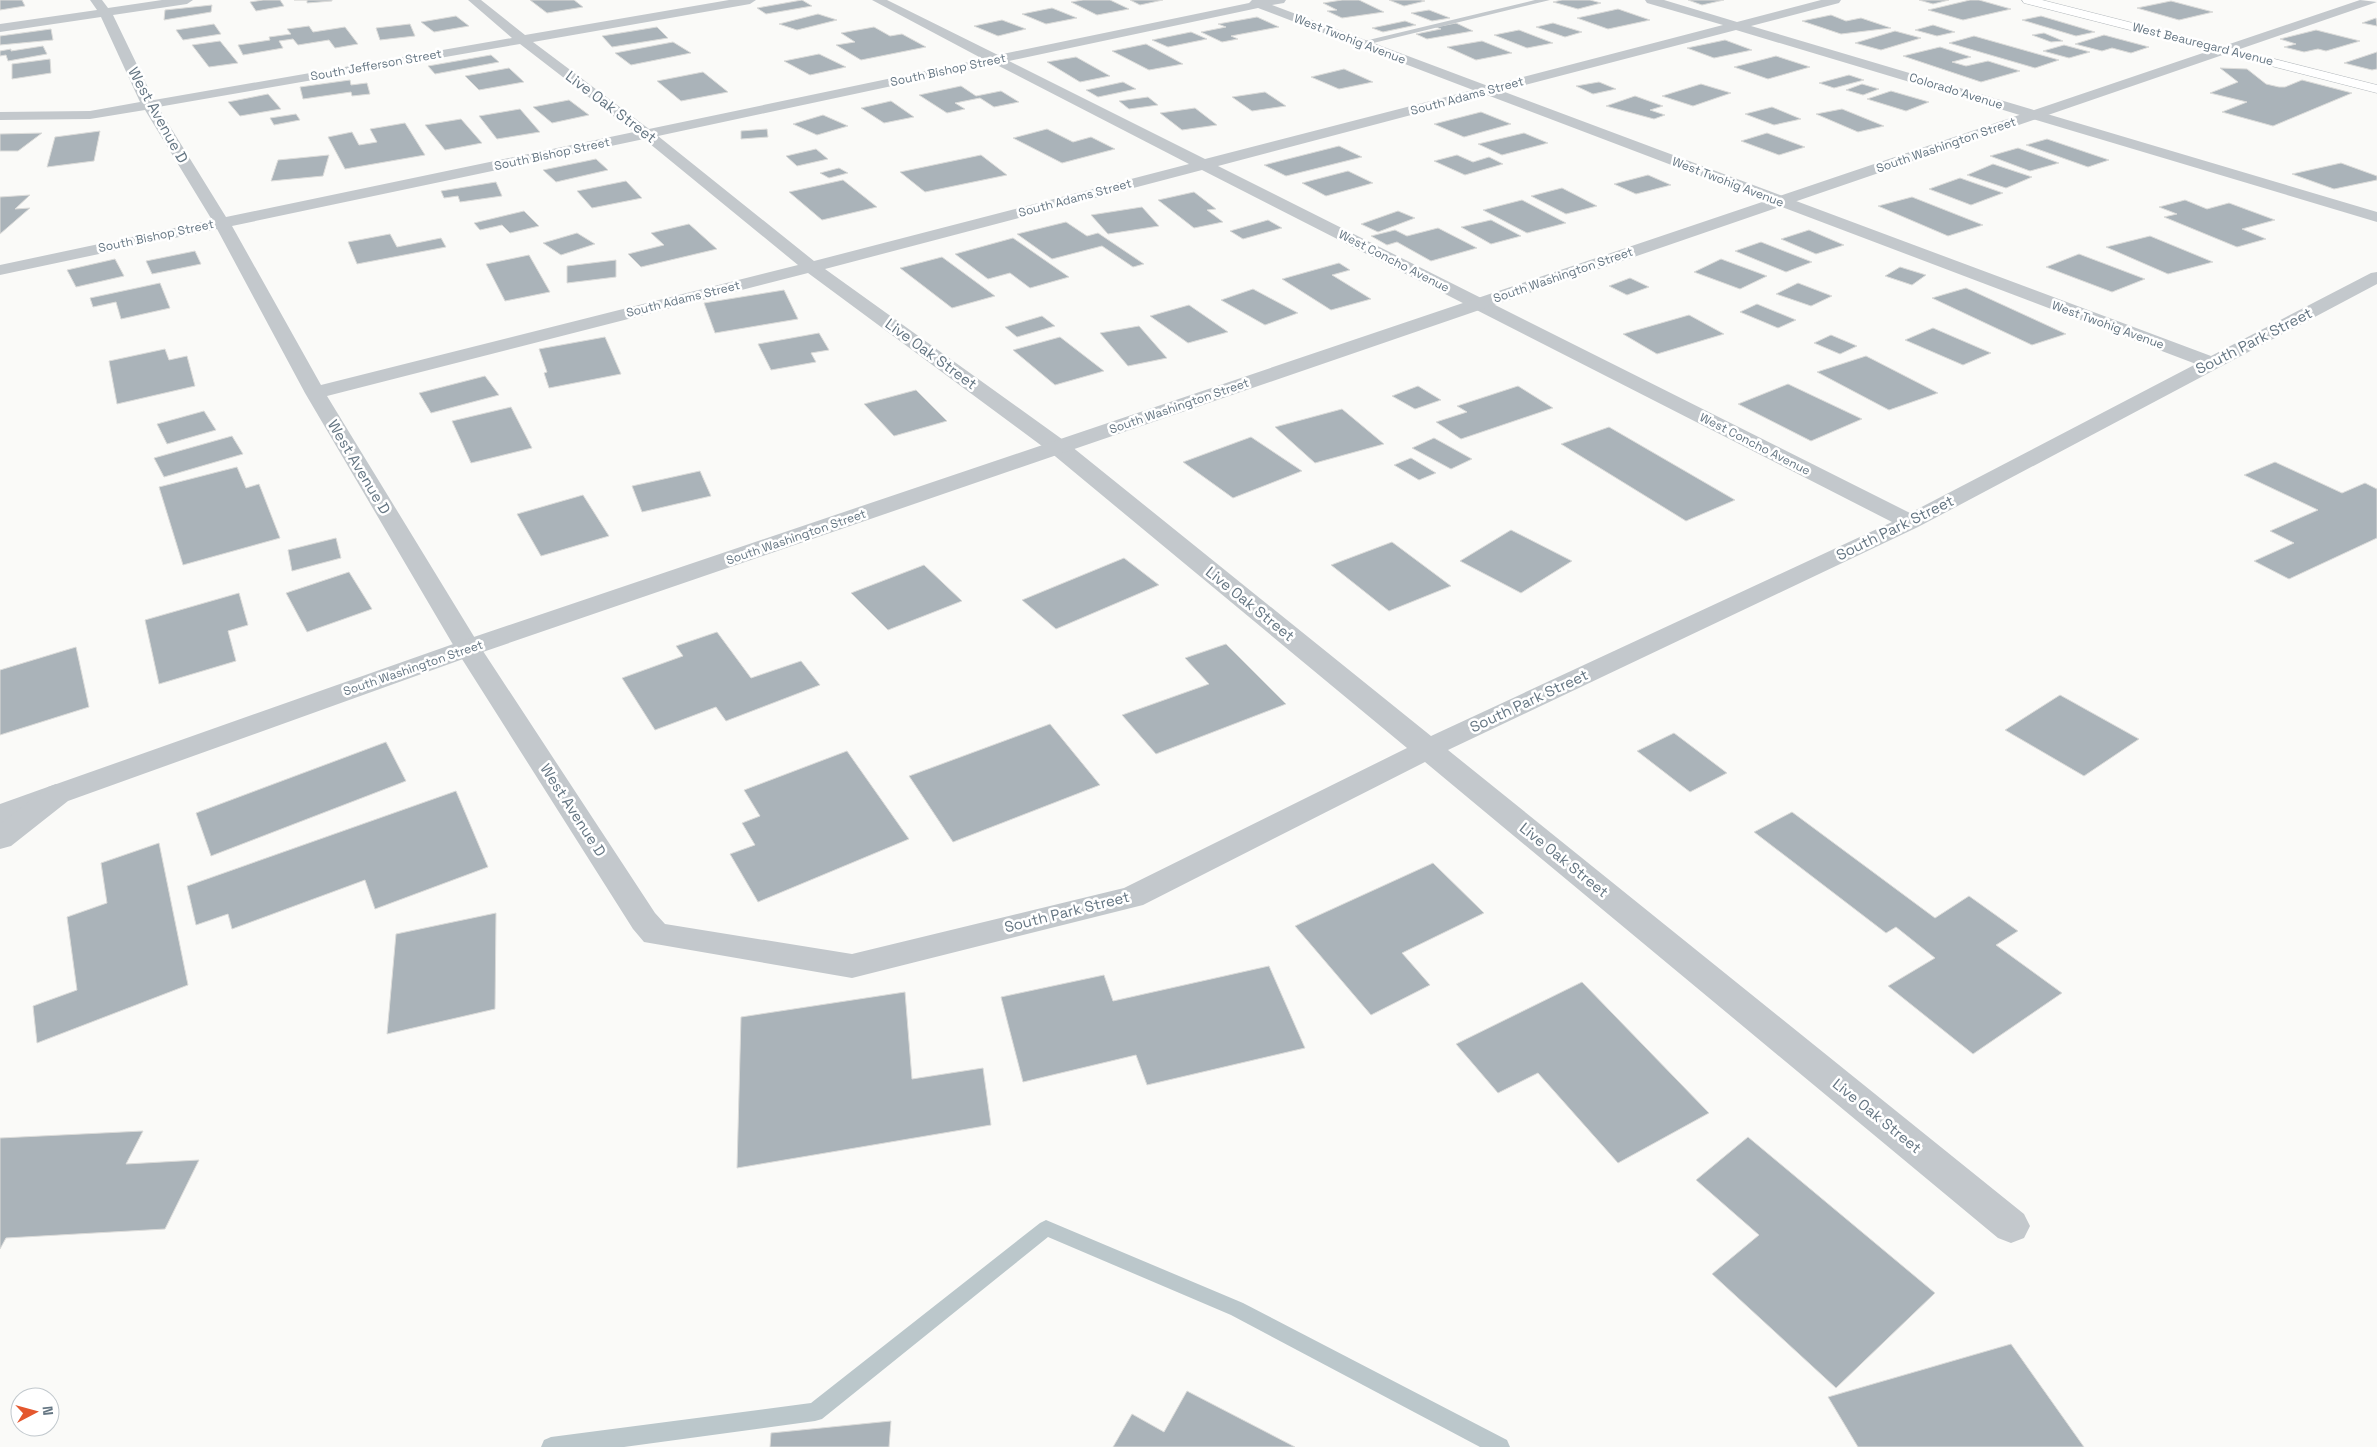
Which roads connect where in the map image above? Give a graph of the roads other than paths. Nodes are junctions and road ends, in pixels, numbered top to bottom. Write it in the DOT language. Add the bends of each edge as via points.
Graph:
graph roads {
  1 [pos="187,0"];
  2 [pos="474,0"];
  3 [pos="750,0"];
  4 [pos="878,0"];
  5 [pos="1280,0"];
  6 [pos="1546,0"];
  7 [pos="1650,0"];
  8 [pos="1835,0"];
  9 [pos="2028,0"];
  10 [pos="2372,0"];
  11 [pos="1253,2"];
  12 [pos="100,6"];
  13 [pos="1736,26"];
  14 [pos="0,28"];
  15 [pos="523,40"];
  16 [pos="1361,43"];
  17 [pos="2226,50"];
  18 [pos="997,60"];
  19 [pos="2377,89"];
  20 [pos="1489,91"];
  21 [pos="148,103"];
  22 [pos="2034,115"];
  23 [pos="0,116"];
  24 [pos="647,134"];
  25 [pos="1203,165"];
  26 [pos="1779,202"];
  27 [pos="2377,217"];
  28 [pos="221,222"];
  29 [pos="811,267"];
  30 [pos="0,270"];
  31 [pos="2377,277"];
  32 [pos="1479,304"];
  33 [pos="2211,363"];
  34 [pos="315,393"];
  35 [pos="1058,447"];
  36 [pos="1910,522"];
  37 [pos="468,648"];
  38 [pos="1428,749"];
  39 [pos="58,794"];
  40 [pos="0,815"];
  41 [pos="0,839"];
  42 [pos="644,921"];
  43 [pos="2011,1226"];
  1 -- 12 [label="street"];
  2 -- 15 [label="street, Live Oak Street"];
  3 -- 15 [label="street, South Jefferson Street"];
  4 -- 18 [label="street, West Concho Avenue"];
  5 -- 11 [label="street, South Bishop Street"];
  6 -- 16 [label="lane"];
  7 -- 13 [label="street, Colorado Avenue"];
  8 -- 13 [label="street, South Adams Street"];
  9 -- 17 [label="main road, West Beauregard Avenue"];
  10 -- 17 [label="street, South Washington Street"];
  11 -- 16 [label="street, West Twohig Avenue"];
  11 -- 18 [label="street, South Bishop Street"];
  12 -- 14 [label="street"];
  12 -- 21 [label="street, West Avenue D"];
  13 -- 20 [label="street, South Adams Street"];
  13 -- 22 [label="street, Colorado Avenue"];
  15 -- 21 [label="street, South Jefferson Street"];
  15 -- 24 [label="street, Live Oak Street"];
  16 -- 20 [label="street, West Twohig Avenue"];
  17 -- 19 [label="main road, West Beauregard Avenue"];
  17 -- 22 [label="street, South Washington Street"];
  18 -- 24 [label="street, South Bishop Street"];
  18 -- 25 [label="street, West Concho Avenue"];
  20 -- 25 [label="street, South Adams Street"];
  20 -- 26 [label="street, West Twohig Avenue"];
  21 -- 23 [label="street, South Jefferson Street" via="90,115"];
  21 -- 28 [label="street, West Avenue D"];
  22 -- 26 [label="street, South Washington Street"];
  22 -- 27 [label="street, Colorado Avenue"];
  24 -- 28 [label="street, South Bishop Street"];
  24 -- 29 [label="street, Live Oak Street"];
  25 -- 29 [label="street, South Adams Street"];
  25 -- 32 [label="street, West Concho Avenue"];
  26 -- 32 [label="street, South Washington Street"];
  26 -- 33 [label="street, West Twohig Avenue"];
  28 -- 30 [label="street, South Bishop Street"];
  28 -- 34 [label="street, West Avenue D"];
  29 -- 34 [label="street, South Adams Street"];
  29 -- 35 [label="street, Live Oak Street"];
  31 -- 33 [label="street, South Park Street"];
  32 -- 35 [label="street, South Washington Street"];
  32 -- 36 [label="street, West Concho Avenue"];
  33 -- 36 [label="street, South Park Street"];
  34 -- 37 [label="street, West Avenue D"];
  35 -- 37 [label="street, South Washington Street"];
  35 -- 38 [label="street, Live Oak Street"];
  36 -- 38 [label="street, South Park Street"];
  37 -- 39 [label="street, South Washington Street"];
  37 -- 42 [label="street, West Avenue D"];
  38 -- 42 [label="street, South Park Street" via="1132,897 852,966 655,934"];
  38 -- 43 [label="street, Live Oak Street"];
  39 -- 40 [label="street"];
  39 -- 41 [label="street, South Washington Street"];
}
